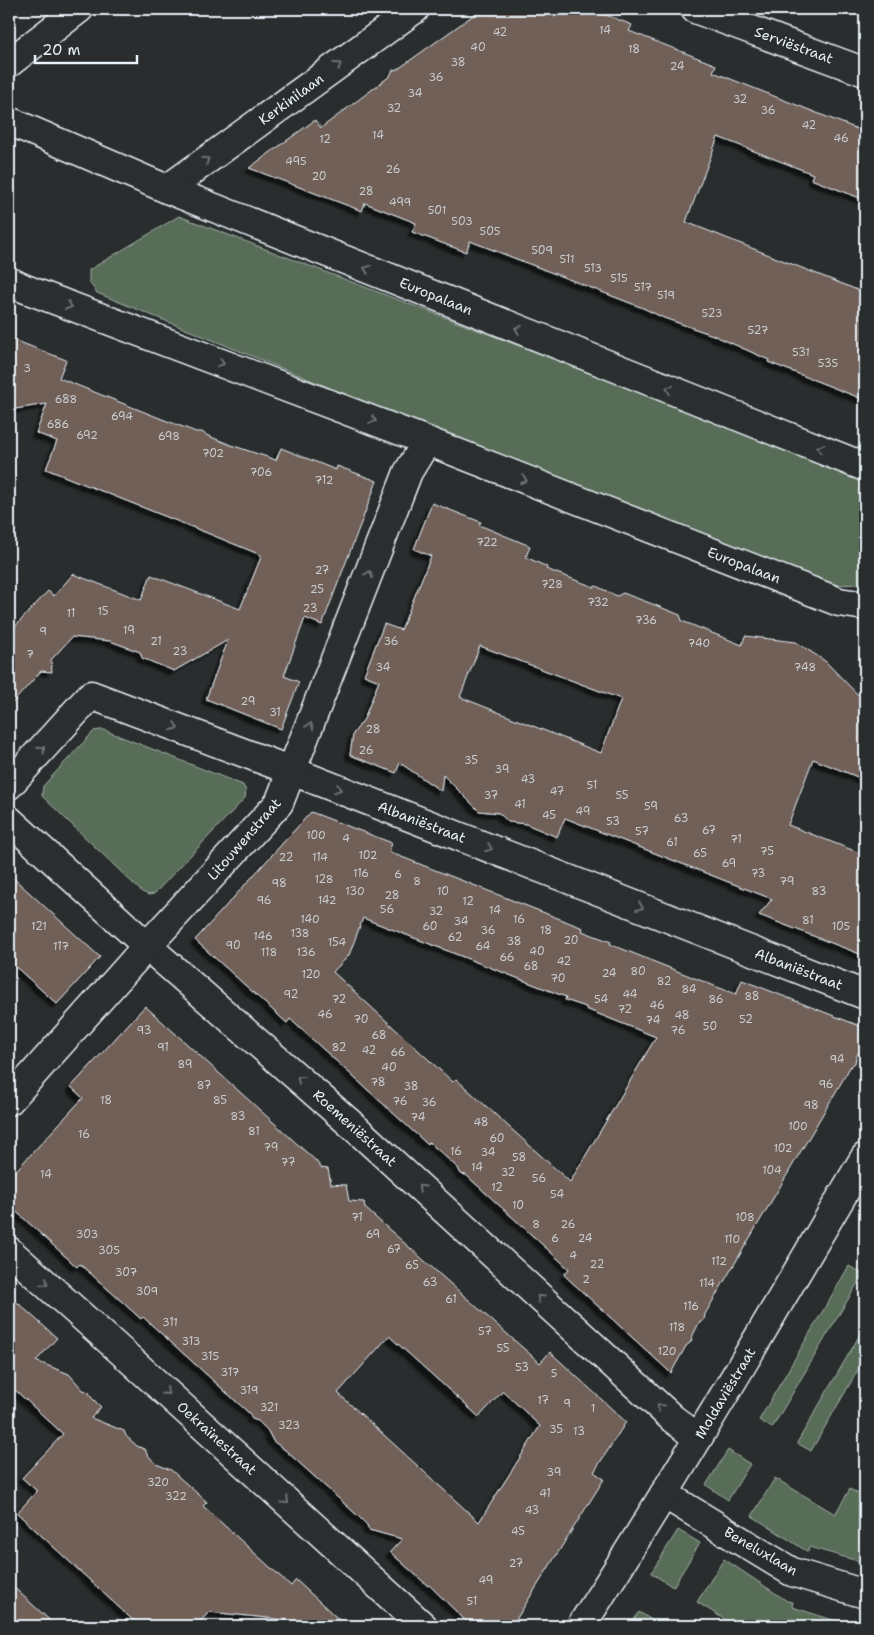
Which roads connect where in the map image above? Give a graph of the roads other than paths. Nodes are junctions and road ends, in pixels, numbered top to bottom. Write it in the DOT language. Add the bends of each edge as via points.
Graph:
graph roads {
  1 [pos="79,9"];
  2 [pos="415,9"];
  3 [pos="695,9"];
  4 [pos="9,63"];
  5 [pos="865,72"];
  6 [pos="9,121"];
  7 [pos="167,189"];
  8 [pos="14,288"];
  9 [pos="427,441"];
  10 [pos="865,467"];
  11 [pos="865,606"];
  12 [pos="292,771"];
  13 [pos="9,785"];
  14 [pos="9,820"];
  15 [pos="148,946"];
  16 [pos="865,995"];
  17 [pos="9,1101"];
  18 [pos="865,1157"];
  19 [pos="9,1251"];
  20 [pos="698,1438"];
  21 [pos="664,1494"];
  22 [pos="865,1594"];
  23 [pos="423,1626"];
  24 [pos="581,1626"];
  1 -- 4 [label="street"];
  7 -- 2 [label="street, Kerkinilaan, one-way"];
  3 -- 5 [label="street, Serviëstraat"];
  6 -- 7 [label="street, Europalaan"];
  10 -- 7 [label="street, Europalaan, one-way"];
  8 -- 9 [label="street, Europalaan, one-way"];
  9 -- 11 [label="street, Europalaan, one-way" via="840,602"];
  12 -- 9 [label="street, Litouwenstraat, one-way" via="408,472"];
  13 -- 12 [label="street, Albaniëstraat, one-way" via="91,695"];
  12 -- 15 [label="street, Litouwenstraat" via="279,803"];
  12 -- 16 [label="street, Albaniëstraat, one-way"];
  14 -- 15 [label="street, Roemeniëstraat"];
  15 -- 17 [label="street, Litouwenstraat"];
  20 -- 15 [label="street, Roemeniëstraat, one-way" via="672,1419 353,1126"];
  18 -- 20 [label="street, Moldaviëstraat"];
  19 -- 23 [label="street, Oekraïnestraat, one-way"];
  20 -- 21 [label="street, Moldaviëstraat"];
  21 -- 22 [label="street, Beneluxlaan" via="792,1572"];
  21 -- 24 [label="street, Moldaviëstraat"];
}
